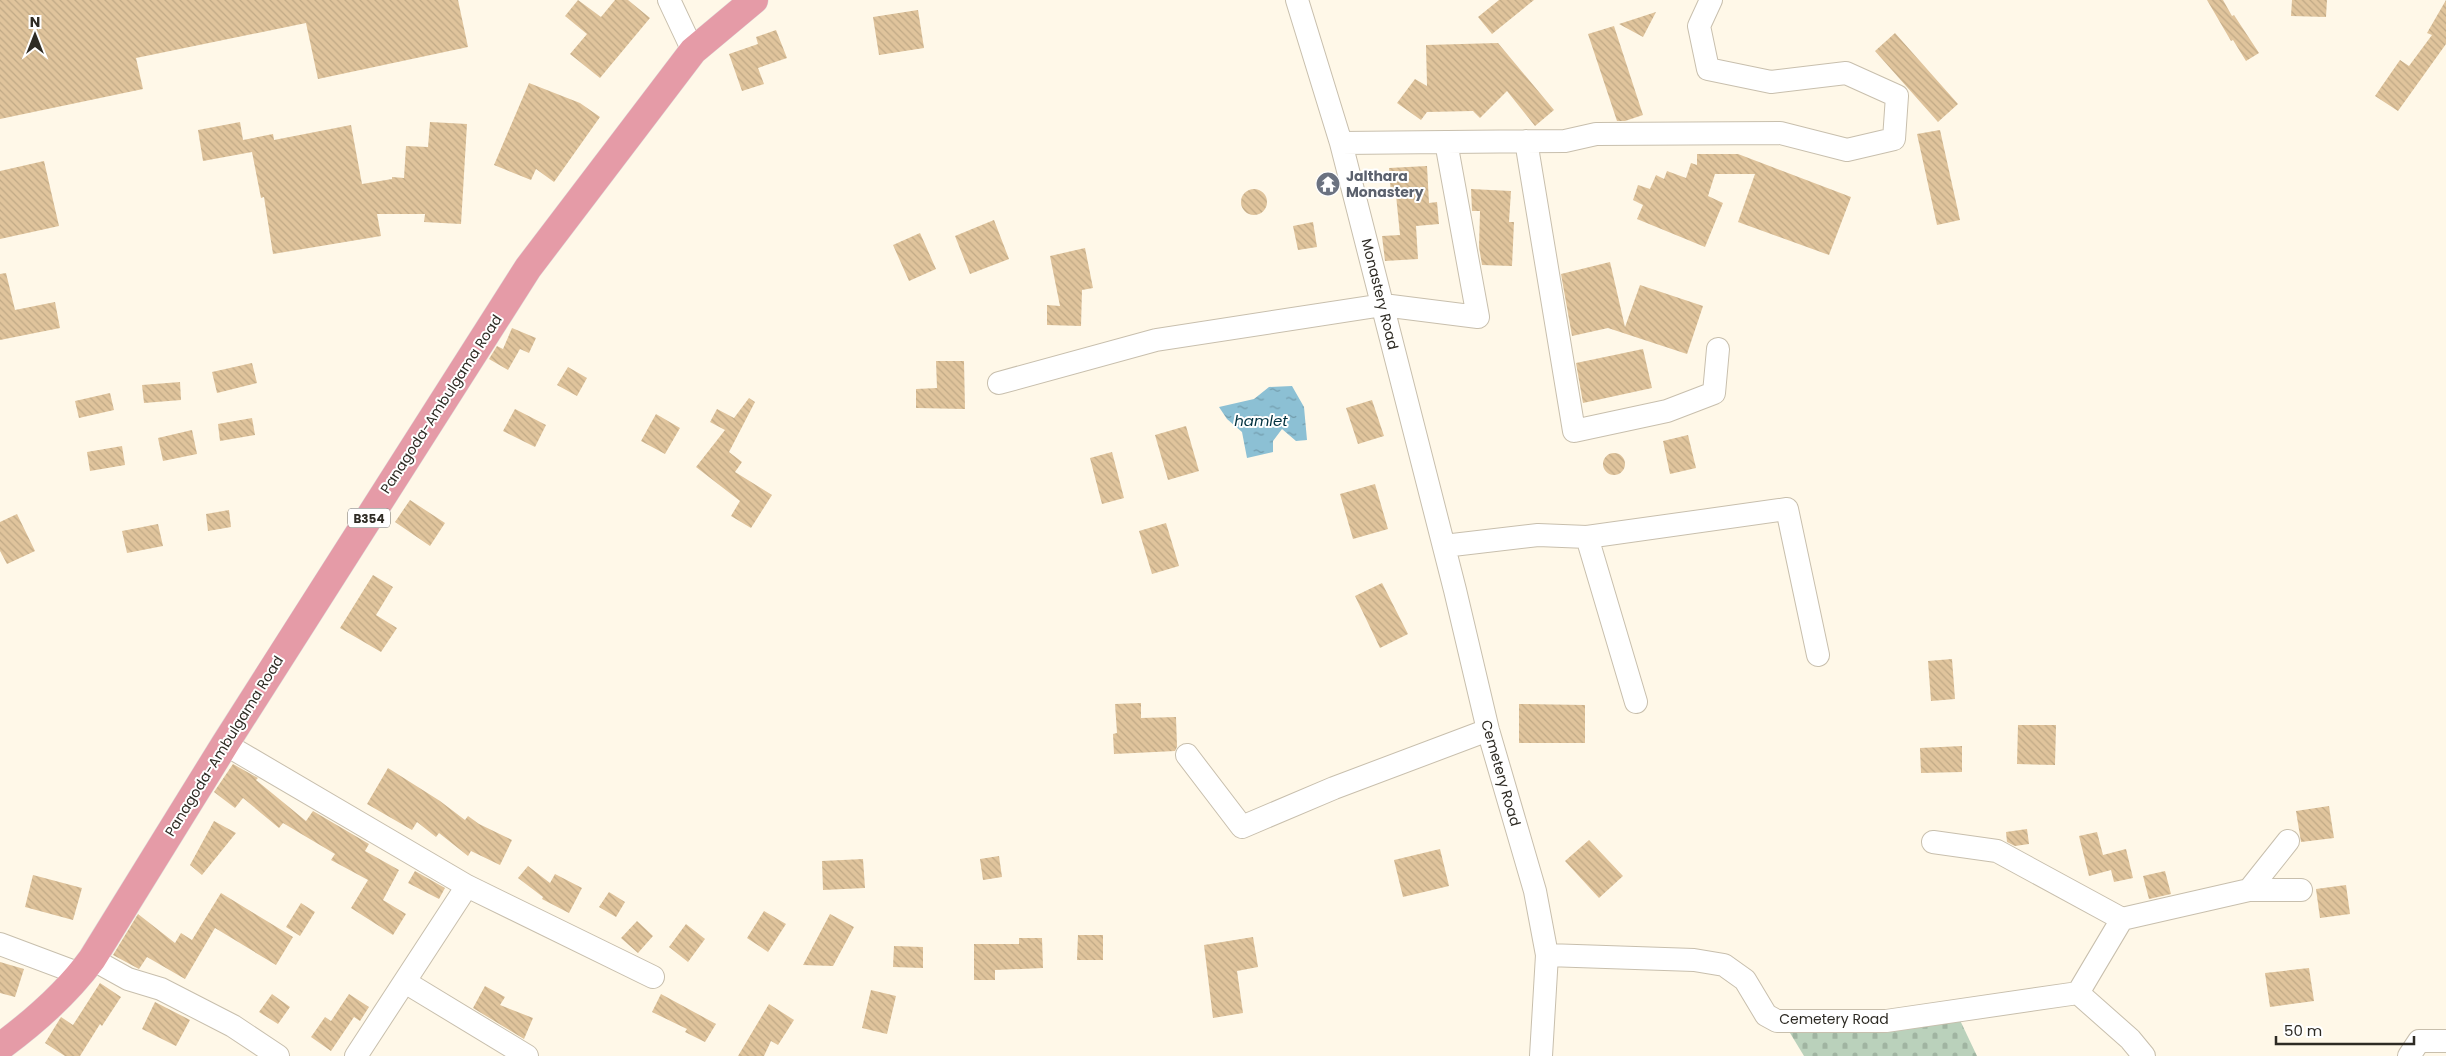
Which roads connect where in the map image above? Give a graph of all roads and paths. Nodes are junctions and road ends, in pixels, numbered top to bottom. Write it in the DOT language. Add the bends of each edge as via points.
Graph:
graph roads {
  1 [pos="669,0"];
  2 [pos="754,0"];
  3 [pos="1296,0"];
  4 [pos="1711,0"];
  5 [pos="693,51"];
  6 [pos="1526,141"];
  7 [pos="1446,142"];
  8 [pos="1341,143"];
  9 [pos="1383,305"];
  10 [pos="1718,349"];
  11 [pos="999,383"];
  12 [pos="1587,537"];
  13 [pos="1444,546"];
  14 [pos="1455,590"];
  15 [pos="1818,654"];
  16 [pos="1636,702"];
  17 [pos="1488,730"];
  18 [pos="225,744"];
  19 [pos="1187,755"];
  20 [pos="2288,841"];
  21 [pos="1933,842"];
  22 [pos="467,886"];
  23 [pos="2249,890"];
  24 [pos="2300,890"];
  25 [pos="2122,919"];
  26 [pos="0,944"];
  27 [pos="1546,955"];
  28 [pos="86,967"];
  29 [pos="653,977"];
  30 [pos="405,982"];
  31 [pos="2078,993"];
  32 [pos="2446,1041"];
  33 [pos="0,1047"];
  34 [pos="278,1056"];
  35 [pos="356,1056"];
  36 [pos="528,1056"];
  37 [pos="1541,1056"];
  38 [pos="2144,1056"];
  39 [pos="2409,1056"];
  1 -- 5 [label="street"];
  2 -- 5 [label="main road, Panagoda-Ambulgama Road / B354"];
  3 -- 8 [label="street, Monastery Road"];
  4 -- 6 [label="street" via="1699,26 1708,69 1771,82 1846,73 1897,96 1894,139 1847,150 1780,133 1596,134 1565,141"];
  5 -- 18 [label="main road, Panagoda-Ambulgama Road / B354" via="528,268"];
  6 -- 7 [label="street"];
  6 -- 10 [label="street" via="1574,430 1666,411 1714,393"];
  7 -- 8 [label="street"];
  7 -- 9 [label="street" via="1478,317"];
  8 -- 9 [label="street, Monastery Road"];
  9 -- 11 [label="street" via="1156,340"];
  9 -- 13 [label="street, Monastery Road"];
  12 -- 13 [label="street" via="1538,535"];
  12 -- 15 [label="street" via="1787,509"];
  12 -- 16 [label="street"];
  13 -- 14 [label="street, Monastery Road"];
  14 -- 17 [label="street, Cemetery Road"];
  17 -- 19 [label="street" via="1334,788 1242,827"];
  17 -- 27 [label="street, Cemetery Road" via="1535,891"];
  18 -- 22 [label="street"];
  18 -- 28 [label="main road, Panagoda-Ambulgama Road / B354"];
  20 -- 23 [label="street"];
  21 -- 25 [label="street" via="1997,851"];
  22 -- 29 [label="street"];
  22 -- 30 [label="street"];
  23 -- 24 [label="street"];
  23 -- 25 [label="street"];
  25 -- 31 [label="street"];
  26 -- 28 [label="street"];
  27 -- 31 [label="street, Cemetery Road" via="1694,960 1724,965 1745,980 1766,1015 1777,1022 1886,1020"];
  27 -- 37 [label="street, Cemetery Road"];
  28 -- 33 [label="main road, Panagoda-Ambulgama Road / B354" via="48,1007"];
  28 -- 34 [label="street" via="161,989 233,1026"];
  30 -- 35 [label="street"];
  30 -- 36 [label="street"];
  31 -- 38 [label="street" via="2130,1039"];
  32 -- 39 [label="street" via="2419,1041"];
}
